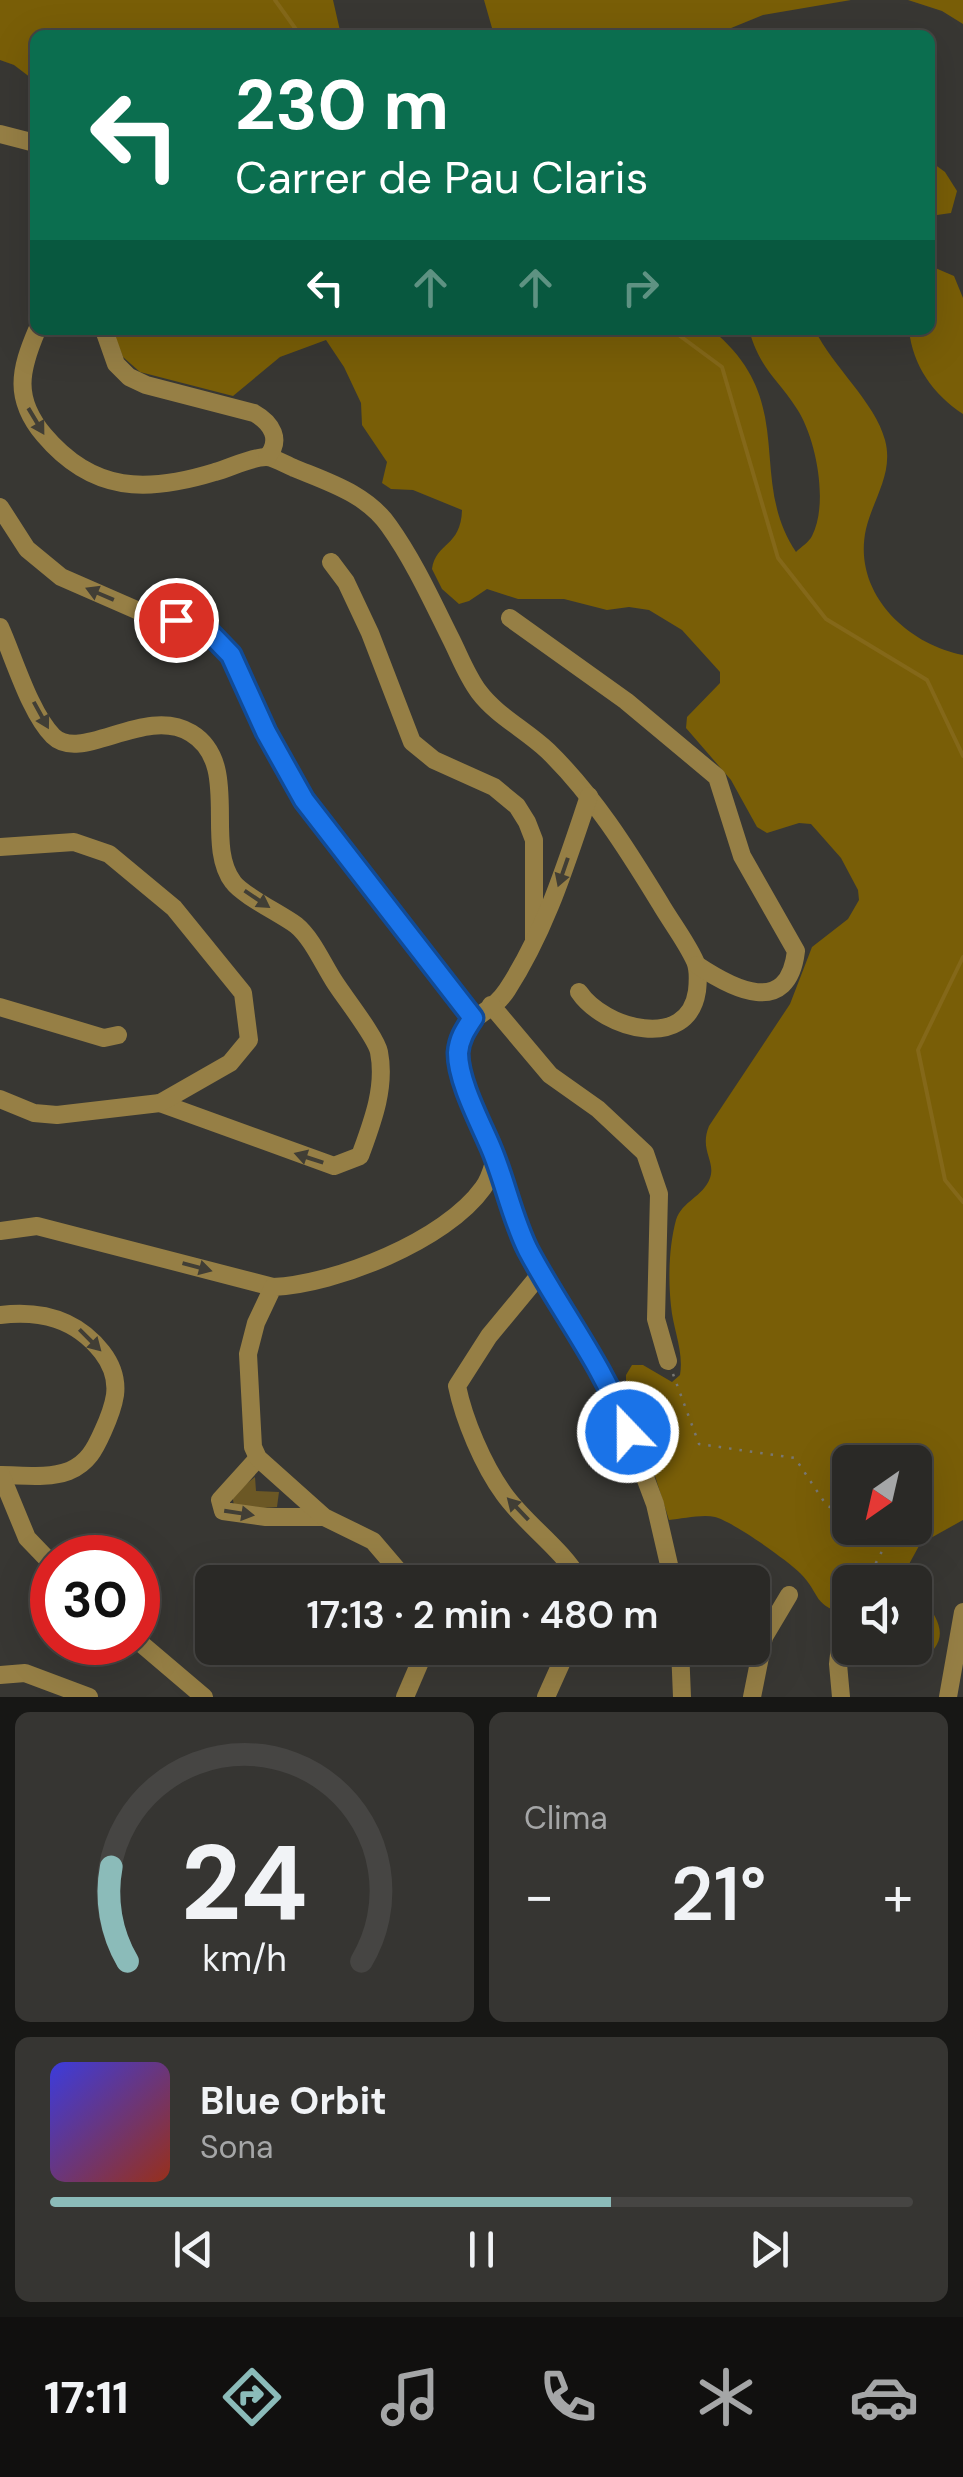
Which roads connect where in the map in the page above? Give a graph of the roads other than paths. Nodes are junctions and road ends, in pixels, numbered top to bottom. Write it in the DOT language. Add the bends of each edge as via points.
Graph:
graph roads {
  1 [pos="0,134"];
  2 [pos="30,142"];
  3 [pos="35,335"];
  4 [pos="106,335"];
  5 [pos="267,457"];
  6 [pos="0,508"];
  7 [pos="331,562"];
  8 [pos="510,618"];
  9 [pos="0,627"];
  10 [pos="588,796"];
  11 [pos="0,847"];
  12 [pos="534,945"];
  13 [pos="697,965"];
  14 [pos="580,992"];
  15 [pos="491,1006"];
  16 [pos="0,1008"];
  17 [pos="473,1018"];
  18 [pos="118,1036"];
  19 [pos="0,1098"];
  20 [pos="160,1102"];
  21 [pos="495,1159"];
  22 [pos="0,1231"];
  23 [pos="542,1272"];
  24 [pos="273,1287"];
  25 [pos="0,1315"];
  26 [pos="668,1361"];
  27 [pos="258,1458"];
  28 [pos="1,1475"];
  29 [pos="324,1517"];
  30 [pos="30,1541"];
  31 [pos="393,1565"];
  32 [pos="571,1565"];
  33 [pos="669,1565"];
  34 [pos="789,1595"];
  35 [pos="963,1612"];
  36 [pos="0,1658"];
  37 [pos="160,1660"];
  38 [pos="419,1665"];
  39 [pos="560,1665"];
  40 [pos="681,1665"];
  41 [pos="838,1665"];
  42 [pos="26,1674"];
  43 [pos="0,1675"];
  44 [pos="89,1697"];
  45 [pos="204,1697"];
  46 [pos="405,1697"];
  47 [pos="546,1697"];
  48 [pos="682,1697"];
  49 [pos="752,1697"];
  50 [pos="841,1697"];
  51 [pos="948,1697"];
  1 -- 2 [label="street"];
  3 -- 5 [label="street, one-way" via="20,381 28,408 40,430 78,467 136,487"];
  4 -- 5 [label="street" via="116,364 129,377 266,419 276,440"];
  5 -- 10 [label="street" via="370,504 388,524 482,696 549,752"];
  17 -- 6 [label="street, one-way" via="304,800 231,655 203,626 148,615 62,578 27,549"];
  7 -- 12 [label="street" via="370,633 412,742 434,760 494,787 528,822 534,840"];
  8 -- 13 [label="street" via="717,777 742,856 796,951 785,983 771,991 735,989"];
  9 -- 20 [label="street, one-way" via="55,739 88,743 159,722 194,734 220,778 222,850 233,882 300,928 379,1050 378,1107 360,1156 334,1166"];
  10 -- 12 [label="street, one-way"];
  10 -- 13 [label="street"];
  11 -- 20 [label="street" via="74,842 109,854 174,908 243,993 249,1040 230,1063"];
  12 -- 15 [label="street"];
  13 -- 14 [label="street" via="695,1001 673,1027 610,1018"];
  15 -- 17 [label="street"];
  15 -- 26 [label="street" via="550,1075 644,1153 659,1194 656,1319"];
  16 -- 18 [label="street" via="104,1038"];
  17 -- 21 [label="street" via="460,1038 459,1063"];
  19 -- 20 [label="street" via="57,1115"];
  21 -- 23 [label="street" via="526,1247"];
  21 -- 24 [label="street" via="482,1191 420,1239 355,1269"];
  22 -- 24 [label="street, one-way" via="37,1226"];
  32 -- 23 [label="street, one-way" via="504,1494 456,1386"];
  23 -- 33 [label="street" via="616,1397"];
  24 -- 27 [label="street" via="248,1354"];
  25 -- 28 [label="street, one-way" via="36,1314 80,1329 105,1356 116,1392 84,1462 62,1473"];
  27 -- 29 [label="street"];
  27 -- 29 [label="street, one-way" via="220,1500 223,1511"];
  28 -- 30 [label="street"];
  29 -- 31 [label="street" via="372,1541"];
  34 -- 49 [label="street" via="764,1636"];
  35 -- 51 [label="street"];
  36 -- 42 [label="street"];
  37 -- 45 [label="street"];
  38 -- 46 [label="street"];
  39 -- 47 [label="street"];
  40 -- 48 [label="street"];
  41 -- 50 [label="street"];
  42 -- 43 [label="street"];
  42 -- 44 [label="street"];
}
